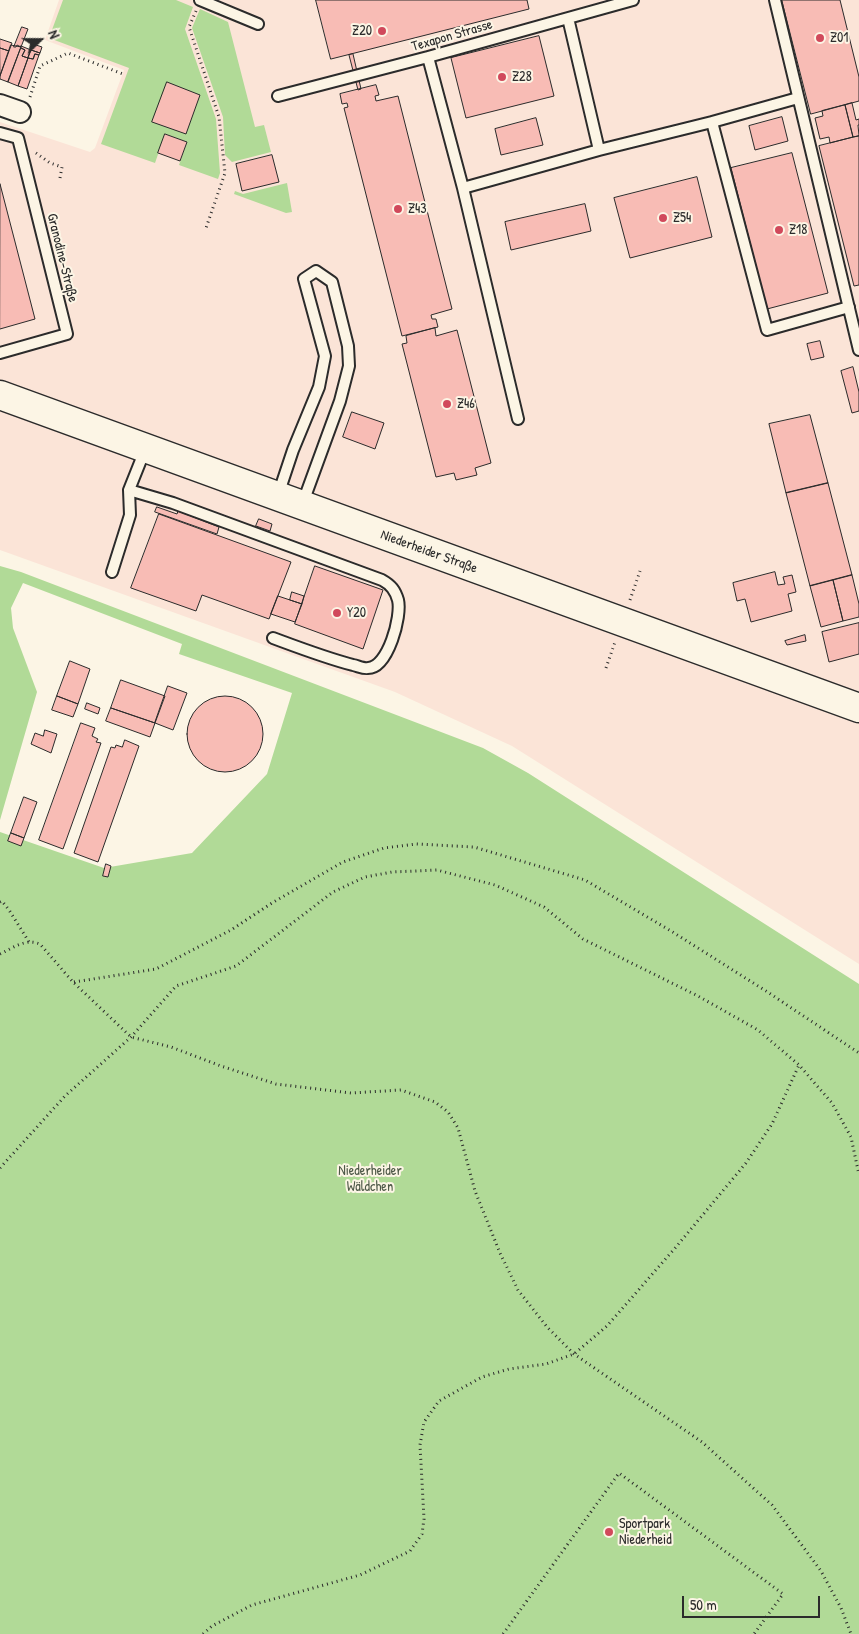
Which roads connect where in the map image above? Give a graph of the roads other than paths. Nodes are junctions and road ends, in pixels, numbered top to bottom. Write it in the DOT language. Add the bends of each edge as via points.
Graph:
graph roads {
  1 [pos="200,0"];
  2 [pos="633,0"];
  3 [pos="775,0"];
  4 [pos="568,18"];
  5 [pos="258,24"];
  6 [pos="428,57"];
  7 [pos="278,96"];
  8 [pos="798,98"];
  9 [pos="0,105"];
  10 [pos="24,105"];
  11 [pos="712,122"];
  12 [pos="0,133"];
  13 [pos="599,150"];
  14 [pos="463,188"];
  15 [pos="849,308"];
  16 [pos="859,350"];
  17 [pos="0,353"];
  18 [pos="0,395"];
  19 [pos="518,419"];
  20 [pos="145,449"];
  21 [pos="129,490"];
  22 [pos="289,501"];
  23 [pos="112,572"];
  24 [pos="274,638"];
  25 [pos="859,708"];
  1 -- 5 [label="lane"];
  2 -- 4 [label="lane, Texapon Strasse"];
  3 -- 8 [label="lane"];
  4 -- 6 [label="lane, Texapon Strasse"];
  4 -- 13 [label="lane"];
  6 -- 7 [label="lane, Texapon Strasse"];
  6 -- 14 [label="lane"];
  8 -- 11 [label="lane"];
  8 -- 15 [label="lane"];
  9 -- 10 [label="street"];
  11 -- 13 [label="lane"];
  11 -- 15 [label="lane" via="767,330"];
  12 -- 17 [label="lane, Granodine-Straße" via="18,138 67,334"];
  13 -- 14 [label="lane"];
  14 -- 19 [label="lane"];
  15 -- 16 [label="lane"];
  18 -- 20 [label="street, Niederheider Straße"];
  20 -- 21 [label="lane"];
  20 -- 22 [label="street, Niederheider Straße"];
  21 -- 23 [label="lane" via="130,515"];
  21 -- 24 [label="lane" via="382,580 392,586 398,601 398,620 384,658 376,666 368,668 343,662"];
  22 -- 22 [label="lane" via="340,401 349,366 348,346 332,282 316,271 304,278 325,356 319,386 294,450"];
  22 -- 25 [label="street, Niederheider Straße"];
}
